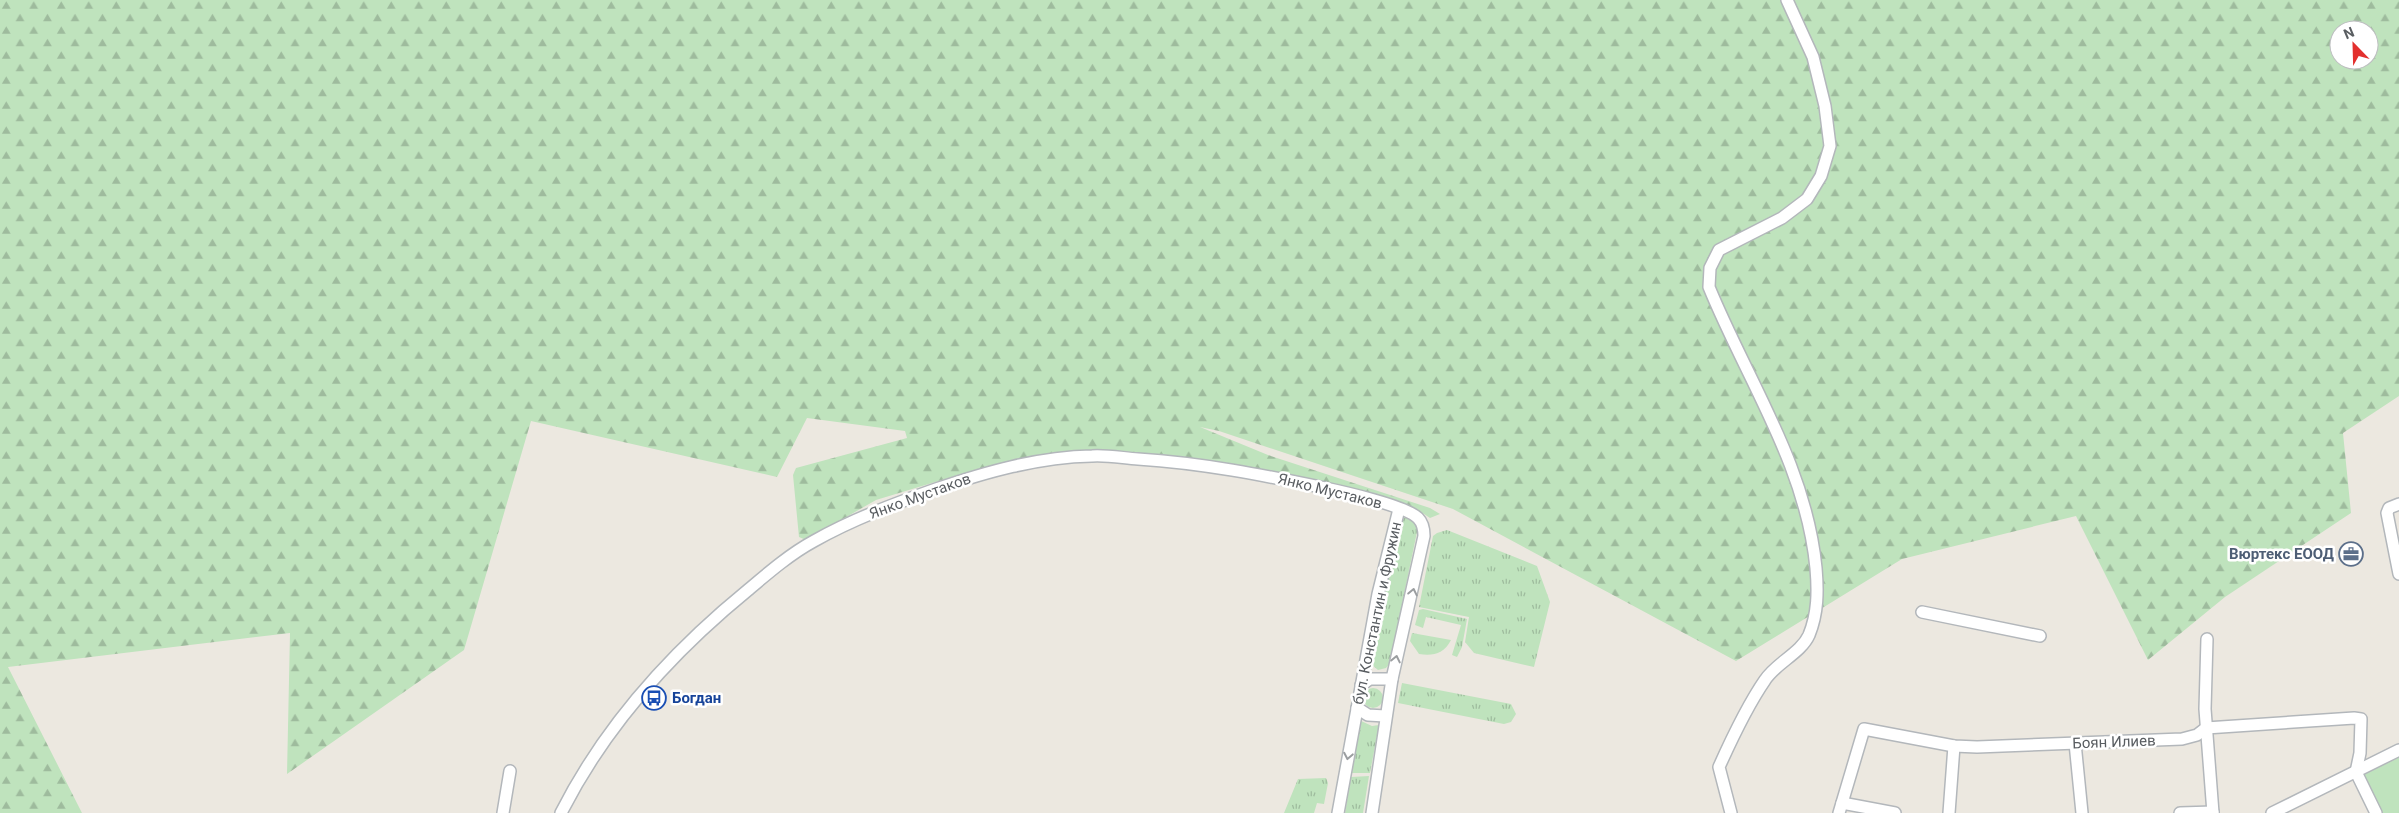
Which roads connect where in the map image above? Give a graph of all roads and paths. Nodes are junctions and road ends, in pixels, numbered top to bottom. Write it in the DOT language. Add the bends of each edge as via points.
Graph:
graph roads {
  1 [pos="1787,0"];
  2 [pos="2399,504"];
  3 [pos="1399,509"];
  4 [pos="2399,574"];
  5 [pos="1922,612"];
  6 [pos="2040,636"];
  7 [pos="2207,639"];
  8 [pos="1376,678"];
  9 [pos="1392,679"];
  10 [pos="1361,685"];
  11 [pos="1390,694"];
  12 [pos="1357,708"];
  13 [pos="1385,716"];
  14 [pos="2206,728"];
  15 [pos="2075,743"];
  16 [pos="1954,746"];
  17 [pos="2399,750"];
  18 [pos="510,771"];
  19 [pos="2356,772"];
  20 [pos="1841,808"];
  21 [pos="2213,812"];
  22 [pos="503,813"];
  23 [pos="561,813"];
  24 [pos="1338,813"];
  25 [pos="1372,813"];
  26 [pos="1731,813"];
  27 [pos="1895,813"];
  28 [pos="1950,813"];
  29 [pos="2082,813"];
  30 [pos="2180,813"];
  31 [pos="2272,813"];
  32 [pos="2376,813"];
  1 -- 26 [label="street" via="1813,57 1825,106 1830,146 1821,176 1807,199 1782,218 1718,250 1710,268 1710,287 1779,435 1800,491 1814,544 1816,618 1808,639 1765,679 1719,767"];
  2 -- 4 [label="street" via="2389,508 2387,513"];
  9 -- 3 [label="street, бул. Константин и Фружин, one-way" via="1424,536 1421,520"];
  3 -- 10 [label="street, бул. Константин и Фружин" via="1378,594"];
  3 -- 23 [label="street, Янко Мустаков" via="1337,490 1190,462 1092,456 1030,463 982,473 876,510 811,542 704,627 616,724 595,753"];
  5 -- 6 [label="street"];
  7 -- 14 [label="street"];
  8 -- 9 [label="street"];
  8 -- 10 [label="street"];
  8 -- 11 [label="street" via="1387,686"];
  9 -- 11 [label="street"];
  10 -- 12 [label="street, бул. Константин и Фружин"];
  11 -- 13 [label="street"];
  12 -- 13 [label="street" via="1368,715"];
  12 -- 24 [label="street, бул. Константин и Фружин, one-way"];
  13 -- 25 [label="street, бул. Константин и Фружин"];
  14 -- 15 [label="street, Боян Илиев" via="2197,735 2182,739"];
  14 -- 19 [label="street, Боян Илиев" via="2361,719"];
  14 -- 21 [label="street"];
  15 -- 16 [label="street, Боян Илиев"];
  15 -- 29 [label="street"];
  16 -- 20 [label="street, Боян Илиев" via="1864,729"];
  16 -- 28 [label="street"];
  17 -- 19 [label="street"];
  18 -- 22 [label="street"];
  19 -- 31 [label="street"];
  19 -- 32 [label="street"];
  20 -- 27 [label="street"];
  21 -- 30 [label="street"];
}
